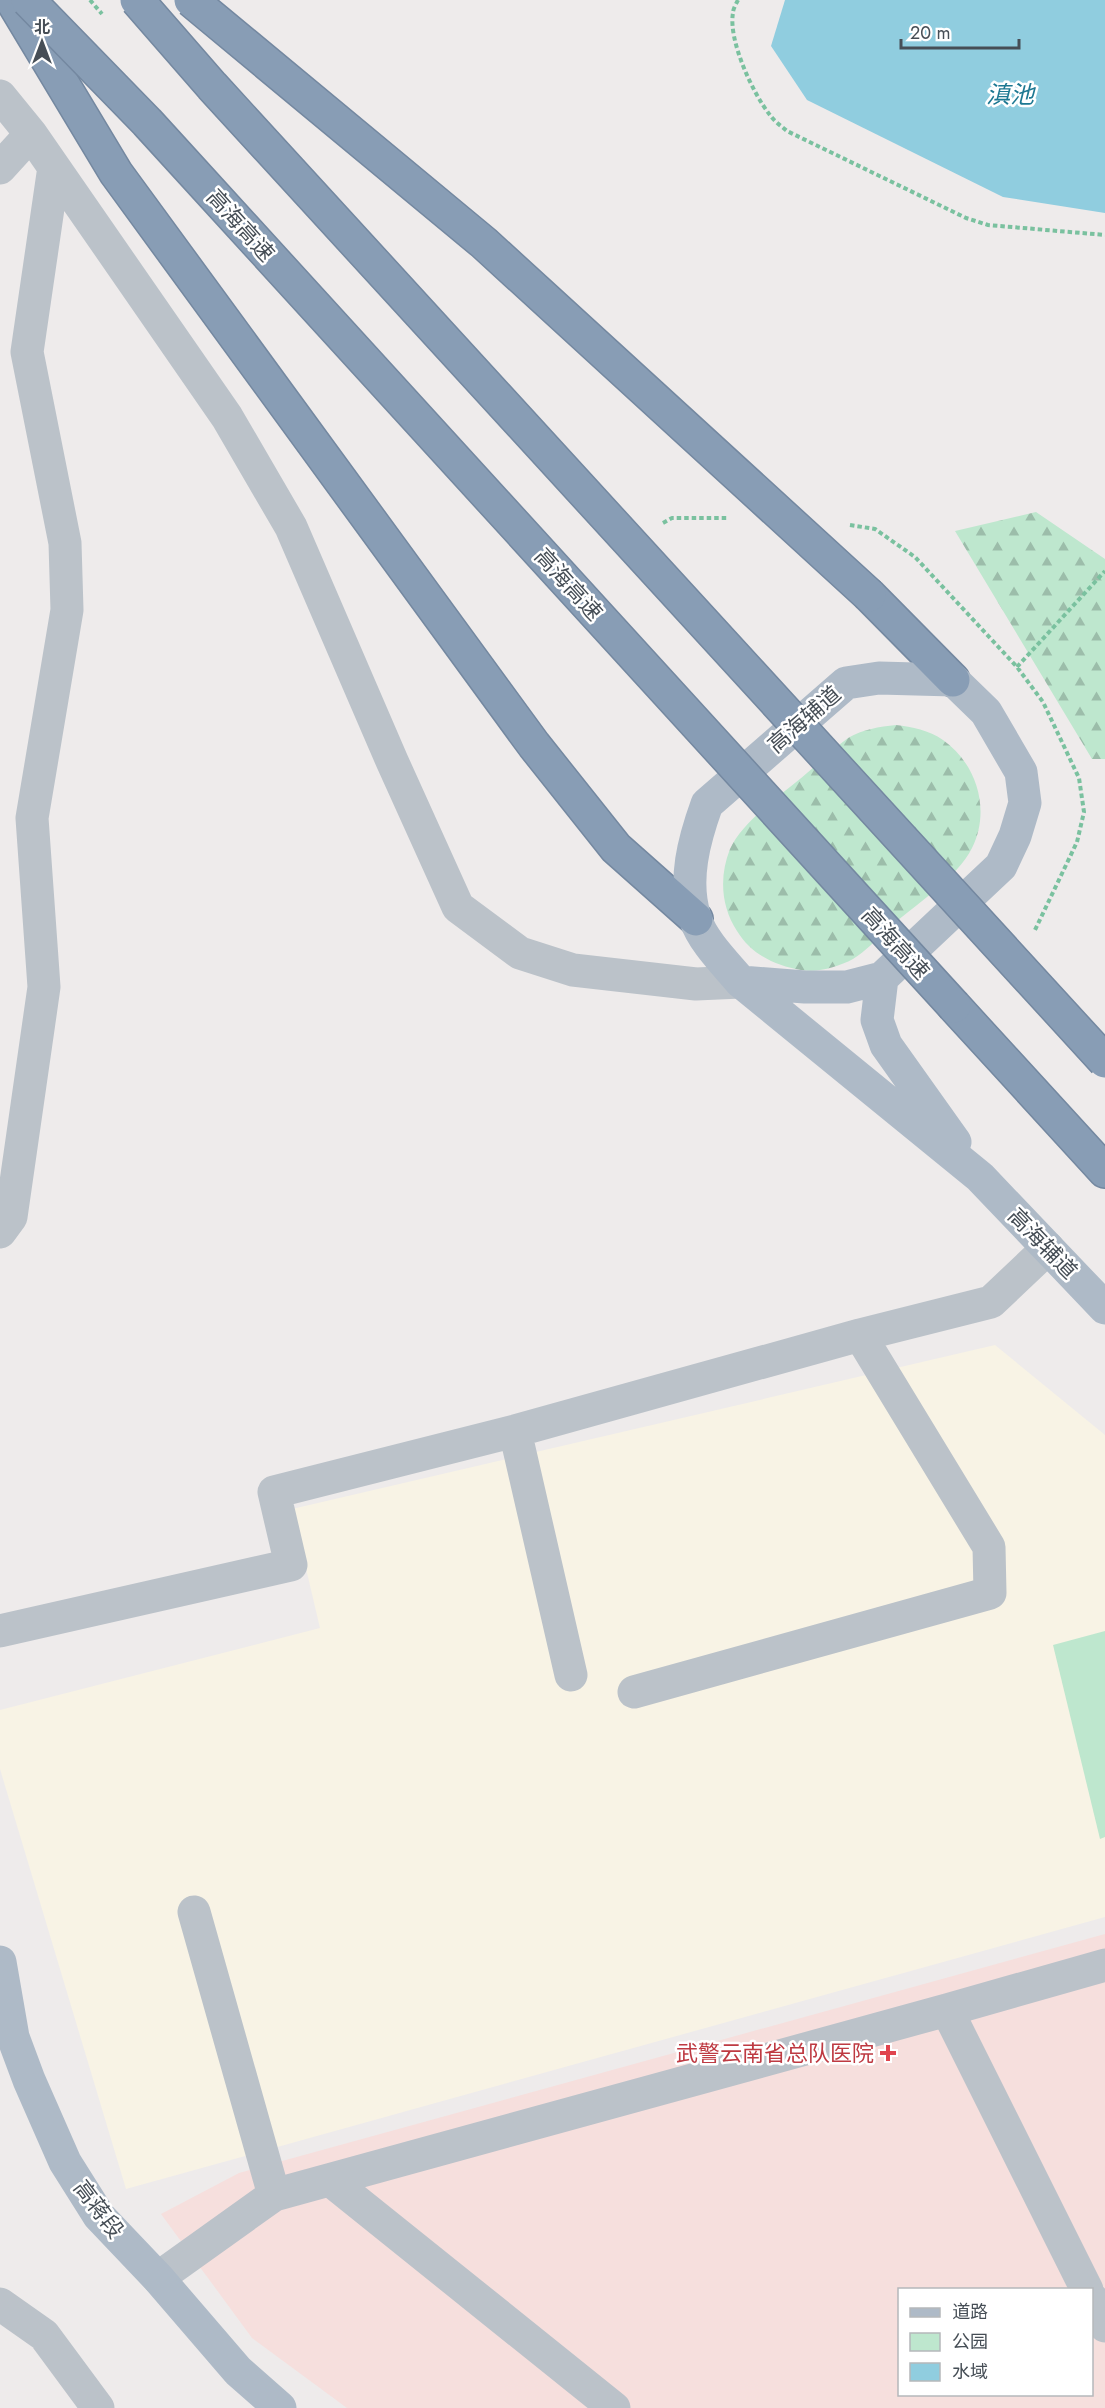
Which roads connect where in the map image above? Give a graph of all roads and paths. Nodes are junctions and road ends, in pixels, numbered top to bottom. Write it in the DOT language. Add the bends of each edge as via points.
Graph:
graph roads {
  1 [pos="12,0"];
  2 [pos="28,0"];
  3 [pos="137,0"];
  4 [pos="191,0"];
  5 [pos="738,0"];
  6 [pos="0,96"];
  7 [pos="31,134"];
  8 [pos="54,167"];
  9 [pos="0,168"];
  10 [pos="1105,235"];
  11 [pos="1105,571"];
  12 [pos="1017,667"];
  13 [pos="953,680"];
  14 [pos="696,919"];
  15 [pos="882,978"];
  16 [pos="741,982"];
  17 [pos="1105,1060"];
  18 [pos="1105,1171"];
  19 [pos="981,1178"];
  20 [pos="0,1232"];
  21 [pos="1048,1248"];
  22 [pos="1105,1308"];
  23 [pos="860,1335"];
  24 [pos="515,1431"];
  25 [pos="0,1631"];
  26 [pos="571,1675"];
  27 [pos="634,1692"];
  28 [pos="194,1912"];
  29 [pos="0,1962"];
  30 [pos="1105,1965"];
  31 [pos="946,2010"];
  32 [pos="330,2180"];
  33 [pos="274,2195"];
  34 [pos="158,2278"];
  35 [pos="1086,2288"];
  36 [pos="1093,2301"];
  37 [pos="0,2304"];
  38 [pos="1105,2326"];
  39 [pos="98,2408"];
  40 [pos="280,2408"];
  41 [pos="614,2408"];
  1 -- 14 [label="highway" via="116,173 534,745 616,848"];
  2 -- 18 [label="highway, 高海高速, bridge" via="147,122"];
  3 -- 17 [label="highway, bridge"];
  4 -- 13 [label="highway, bridge" via="484,243 869,595"];
  5 -- 10 [label="path" via="733,13 733,35 741,57 758,98 787,131 966,218 988,225"];
  6 -- 7 [label="street"];
  7 -- 8 [label="street"];
  7 -- 9 [label="street"];
  8 -- 16 [label="street" via="227,417 291,527 458,907 520,953 573,970 696,984"];
  8 -- 20 [label="street" via="27,352 65,543 67,610 32,818 44,987 11,1217"];
  11 -- 12 [label="path"];
  13 -- 14 [label="main road, 高海辅道" via="879,678 846,683 706,804 691,865 690,893"];
  13 -- 15 [label="main road" via="986,712 1006,744 1021,772 1025,803 1001,866"];
  14 -- 16 [label="main road, 高海辅道" via="714,950"];
  15 -- 16 [label="main road" via="846,987"];
  15 -- 19 [label="main road, 高海辅道" via="878,1020 886,1046"];
  16 -- 19 [label="main road, 高海辅道"];
  19 -- 21 [label="main road, 高海辅道"];
  21 -- 22 [label="main road, 高海辅道"];
  21 -- 23 [label="street" via="991,1302"];
  23 -- 24 [label="street"];
  23 -- 27 [label="street" via="989,1547 990,1593"];
  24 -- 25 [label="street" via="274,1492 291,1565"];
  24 -- 26 [label="street"];
  28 -- 33 [label="street"];
  29 -- 34 [label="main road, 高蒋段" via="13,2037 65,2162 99,2216"];
  30 -- 31 [label="street"];
  31 -- 32 [label="street"];
  31 -- 35 [label="street"];
  32 -- 33 [label="street"];
  32 -- 41 [label="street"];
  33 -- 34 [label="street"];
  34 -- 40 [label="main road, 高蒋段" via="238,2371"];
  36 -- 38 [label="street"];
  37 -- 39 [label="street" via="44,2335"];
}
